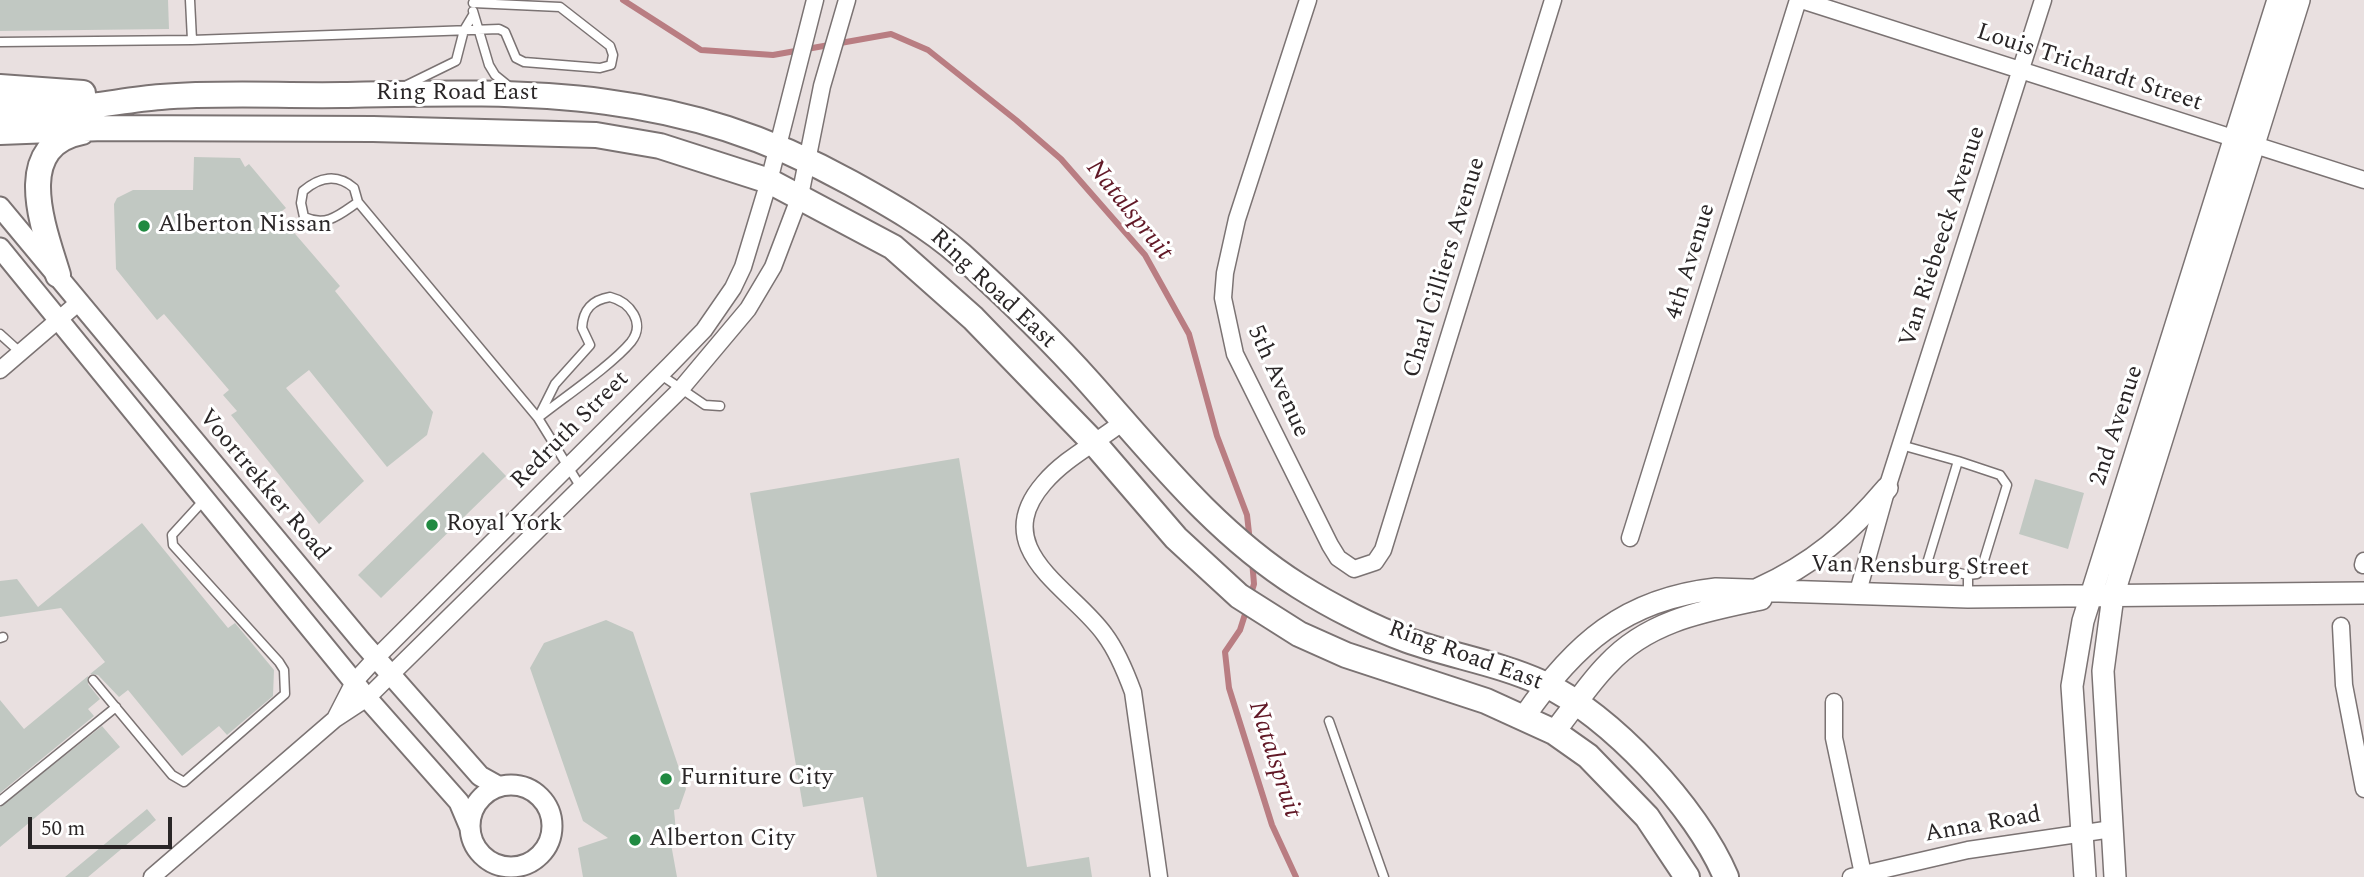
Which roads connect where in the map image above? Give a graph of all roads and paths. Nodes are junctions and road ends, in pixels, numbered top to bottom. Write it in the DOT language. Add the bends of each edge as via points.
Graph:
graph roads {
  1 [pos="190,0"];
  2 [pos="1308,0"];
  3 [pos="1553,0"];
  4 [pos="1800,0"];
  5 [pos="2043,0"];
  6 [pos="2278,0"];
  7 [pos="2299,0"];
  8 [pos="473,2"];
  9 [pos="814,3"];
  10 [pos="846,4"];
  11 [pos="473,15"];
  12 [pos="480,29"];
  13 [pos="464,30"];
  14 [pos="192,40"];
  15 [pos="0,42"];
  16 [pos="2021,71"];
  17 [pos="0,87"];
  18 [pos="519,93"];
  19 [pos="385,94"];
  20 [pos="163,96"];
  21 [pos="0,110"];
  22 [pos="103,128"];
  23 [pos="0,132"];
  24 [pos="2233,138"];
  25 [pos="777,145"];
  26 [pos="2256,146"];
  27 [pos="809,160"];
  28 [pos="2364,180"];
  29 [pos="769,181"];
  30 [pos="800,196"];
  31 [pos="358,202"];
  32 [pos="0,207"];
  33 [pos="0,247"];
  34 [pos="58,275"];
  35 [pos="78,303"];
  36 [pos="59,322"];
  37 [pos="0,334"];
  38 [pos="22,352"];
  39 [pos="0,370"];
  40 [pos="661,374"];
  41 [pos="680,390"];
  42 [pos="720,406"];
  43 [pos="538,418"];
  44 [pos="1124,421"];
  45 [pos="1095,444"];
  46 [pos="1901,445"];
  47 [pos="1958,461"];
  48 [pos="568,469"];
  49 [pos="580,486"];
  50 [pos="1887,488"];
  51 [pos="235,491"];
  52 [pos="209,506"];
  53 [pos="1630,537"];
  54 [pos="1383,550"];
  55 [pos="1968,575"];
  56 [pos="1752,592"];
  57 [pos="1790,593"];
  58 [pos="2364,593"];
  59 [pos="1857,595"];
  60 [pos="2091,595"];
  61 [pos="2113,596"];
  62 [pos="1968,597"];
  63 [pos="2342,626"];
  64 [pos="376,658"];
  65 [pos="391,674"];
  66 [pos="93,680"];
  67 [pos="354,682"];
  68 [pos="1546,684"];
  69 [pos="367,698"];
  70 [pos="1834,702"];
  71 [pos="1576,706"];
  72 [pos="116,707"];
  73 [pos="1524,717"];
  74 [pos="335,719"];
  75 [pos="1329,721"];
  76 [pos="1554,732"];
  77 [pos="498,786"];
  78 [pos="2364,789"];
  79 [pos="0,801"];
  80 [pos="470,828"];
  81 [pos="2112,829"];
  82 [pos="2082,831"];
  83 [pos="536,869"];
  84 [pos="1857,875"];
  85 [pos="152,877"];
  86 [pos="1159,877"];
  87 [pos="1384,877"];
  88 [pos="1687,877"];
  89 [pos="1726,877"];
  90 [pos="2085,877"];
  91 [pos="2115,877"];
  1 -- 14 [label="lane"];
  2 -- 54 [label="street, 5th Avenue" via="1237,219 1225,273 1226,324 1256,401 1338,558 1354,569 1375,562"];
  3 -- 54 [label="street, Charl Cilliers Avenue"];
  4 -- 16 [label="street, Louis Trichardt Street"];
  4 -- 53 [label="street, 4th Avenue"];
  5 -- 16 [label="street, Van Riebeeck Avenue"];
  6 -- 24 [label="main road, 2nd Avenue"];
  7 -- 26 [label="main road, 2nd Avenue"];
  8 -- 11 [label="lane"];
  8 -- 12 [label="lane" via="560,6 610,46 613,60 600,68 524,62 516,58 504,31"];
  9 -- 25 [label="street, Redruth Street"];
  10 -- 27 [label="street, Redruth Street" via="822,86"];
  11 -- 12 [label="lane"];
  11 -- 13 [label="lane"];
  12 -- 13 [label="lane"];
  12 -- 18 [label="lane" via="495,75"];
  13 -- 14 [label="lane"];
  13 -- 19 [label="lane" via="456,61"];
  14 -- 15 [label="lane"];
  16 -- 24 [label="street, Louis Trichardt Street"];
  16 -- 46 [label="street, Van Riebeeck Avenue"];
  17 -- 20 [label="main road"];
  18 -- 19 [label="main road, Ring Road East"];
  18 -- 25 [label="main road, Ring Road East" via="632,104 691,117"];
  19 -- 20 [label="main road, Ring Road East"];
  20 -- 21 [label="main road, Ring Road East" via="72,108"];
  22 -- 23 [label="main road, Ring Road East"];
  22 -- 29 [label="main road, Ring Road East" via="596,135 660,146"];
  22 -- 34 [label="main road" via="73,134 43,159 36,185 37,204"];
  24 -- 26 [label="street, Louis Trichardt Street"];
  24 -- 60 [label="main road, 2nd Avenue"];
  25 -- 27 [label="main road, Ring Road East"];
  25 -- 29 [label="street, Redruth Street"];
  26 -- 28 [label="street, Louis Trichardt Street"];
  26 -- 61 [label="main road, 2nd Avenue"];
  27 -- 30 [label="street, Redruth Street"];
  27 -- 44 [label="main road, Ring Road East" via="902,212 957,252"];
  29 -- 30 [label="main road, Ring Road East"];
  29 -- 40 [label="street, Redruth Street" via="733,288 704,330"];
  30 -- 41 [label="street, Redruth Street" via="764,285 723,342"];
  30 -- 45 [label="main road, Ring Road East" via="893,247 973,318"];
  31 -- 31 [label="lane" via="329,222 317,223 304,217 301,203 303,191 324,178 347,181"];
  31 -- 43 [label="lane"];
  32 -- 34 [label="street, Voortrekker Road"];
  33 -- 36 [label="street"];
  34 -- 35 [label="street, Voortrekker Road"];
  35 -- 36 [label="street"];
  35 -- 51 [label="street, Voortrekker Road"];
  36 -- 38 [label="street"];
  36 -- 52 [label="street"];
  37 -- 38 [label="lane"];
  38 -- 39 [label="street"];
  40 -- 41 [label="lane"];
  40 -- 48 [label="street, Redruth Street"];
  41 -- 42 [label="lane" via="705,405"];
  41 -- 49 [label="street, Redruth Street"];
  43 -- 43 [label="lane" via="632,341 636,320 630,306 610,297 588,307 582,328 590,345 555,384"];
  43 -- 48 [label="lane"];
  44 -- 45 [label="street"];
  44 -- 68 [label="main road, Ring Road East" via="1225,531 1303,589 1404,639"];
  45 -- 73 [label="main road, Ring Road East" via="1176,537 1240,596 1298,634"];
  45 -- 86 [label="street" via="1063,465 1031,500 1027,538 1043,573 1105,634 1130,684"];
  46 -- 47 [label="lane"];
  46 -- 50 [label="street, Van Riebeeck Avenue"];
  47 -- 55 [label="lane" via="1928,560 1933,567"];
  47 -- 55 [label="lane" via="2000,475 2007,485 1981,570"];
  48 -- 49 [label="lane"];
  48 -- 64 [label="street, Redruth Street"];
  49 -- 65 [label="street, Redruth Street"];
  50 -- 56 [label="main road" via="1854,527 1822,553"];
  50 -- 59 [label="street, Van Riebeeck Avenue"];
  51 -- 52 [label="street"];
  51 -- 64 [label="street, Voortrekker Road"];
  52 -- 67 [label="street"];
  52 -- 72 [label="lane" via="172,535 173,545 279,662 285,694 184,782 172,775"];
  55 -- 62 [label="lane"];
  56 -- 57 [label="main road, Van Rensburg Street"];
  56 -- 68 [label="main road, Van Rensburg Street" via="1716,589 1655,600 1590,639"];
  57 -- 59 [label="main road, Van Rensburg Street"];
  57 -- 71 [label="main road" via="1664,624 1629,644 1606,665"];
  58 -- 61 [label="main road, Van Rensburg Street"];
  59 -- 62 [label="main road, Van Rensburg Street"];
  60 -- 61 [label="main road, Van Rensburg Street"];
  60 -- 62 [label="main road, Van Rensburg Street"];
  60 -- 82 [label="main road, 2nd Avenue" via="2072,686"];
  61 -- 81 [label="main road, 2nd Avenue" via="2103,671"];
  63 -- 78 [label="street" via="2344,685"];
  64 -- 65 [label="street, Voortrekker Road"];
  64 -- 67 [label="street, Redruth Street"];
  65 -- 69 [label="street, Redruth Street"];
  65 -- 77 [label="street, Voortrekker Road" via="480,776"];
  66 -- 72 [label="lane"];
  67 -- 69 [label="street"];
  67 -- 74 [label="street, Redruth Street"];
  68 -- 71 [label="main road, Ring Road East"];
  68 -- 73 [label="main road, Van Rensburg Street"];
  69 -- 74 [label="street, Redruth Street"];
  69 -- 80 [label="street" via="459,802"];
  70 -- 84 [label="street, Anna Road" via="1834,738"];
  71 -- 76 [label="main road"];
  71 -- 89 [label="main road, Ring Road East" via="1611,730 1675,795"];
  72 -- 79 [label="lane"];
  73 -- 76 [label="main road, Ring Road East"];
  74 -- 85 [label="street, Redruth Street"];
  75 -- 87 [label="lane"];
  76 -- 88 [label="main road, Ring Road East" via="1588,756 1647,817"];
  77 -- 80 [label="street" via="473,810"];
  77 -- 83 [label="street" via="532,789 545,801 552,817 552,834"];
  80 -- 83 [label="street" via="484,858 499,866"];
  81 -- 82 [label="street, Anna Road"];
  81 -- 91 [label="main road, 2nd Avenue"];
  82 -- 84 [label="street, Anna Road"];
  82 -- 90 [label="main road, 2nd Avenue"];
}
